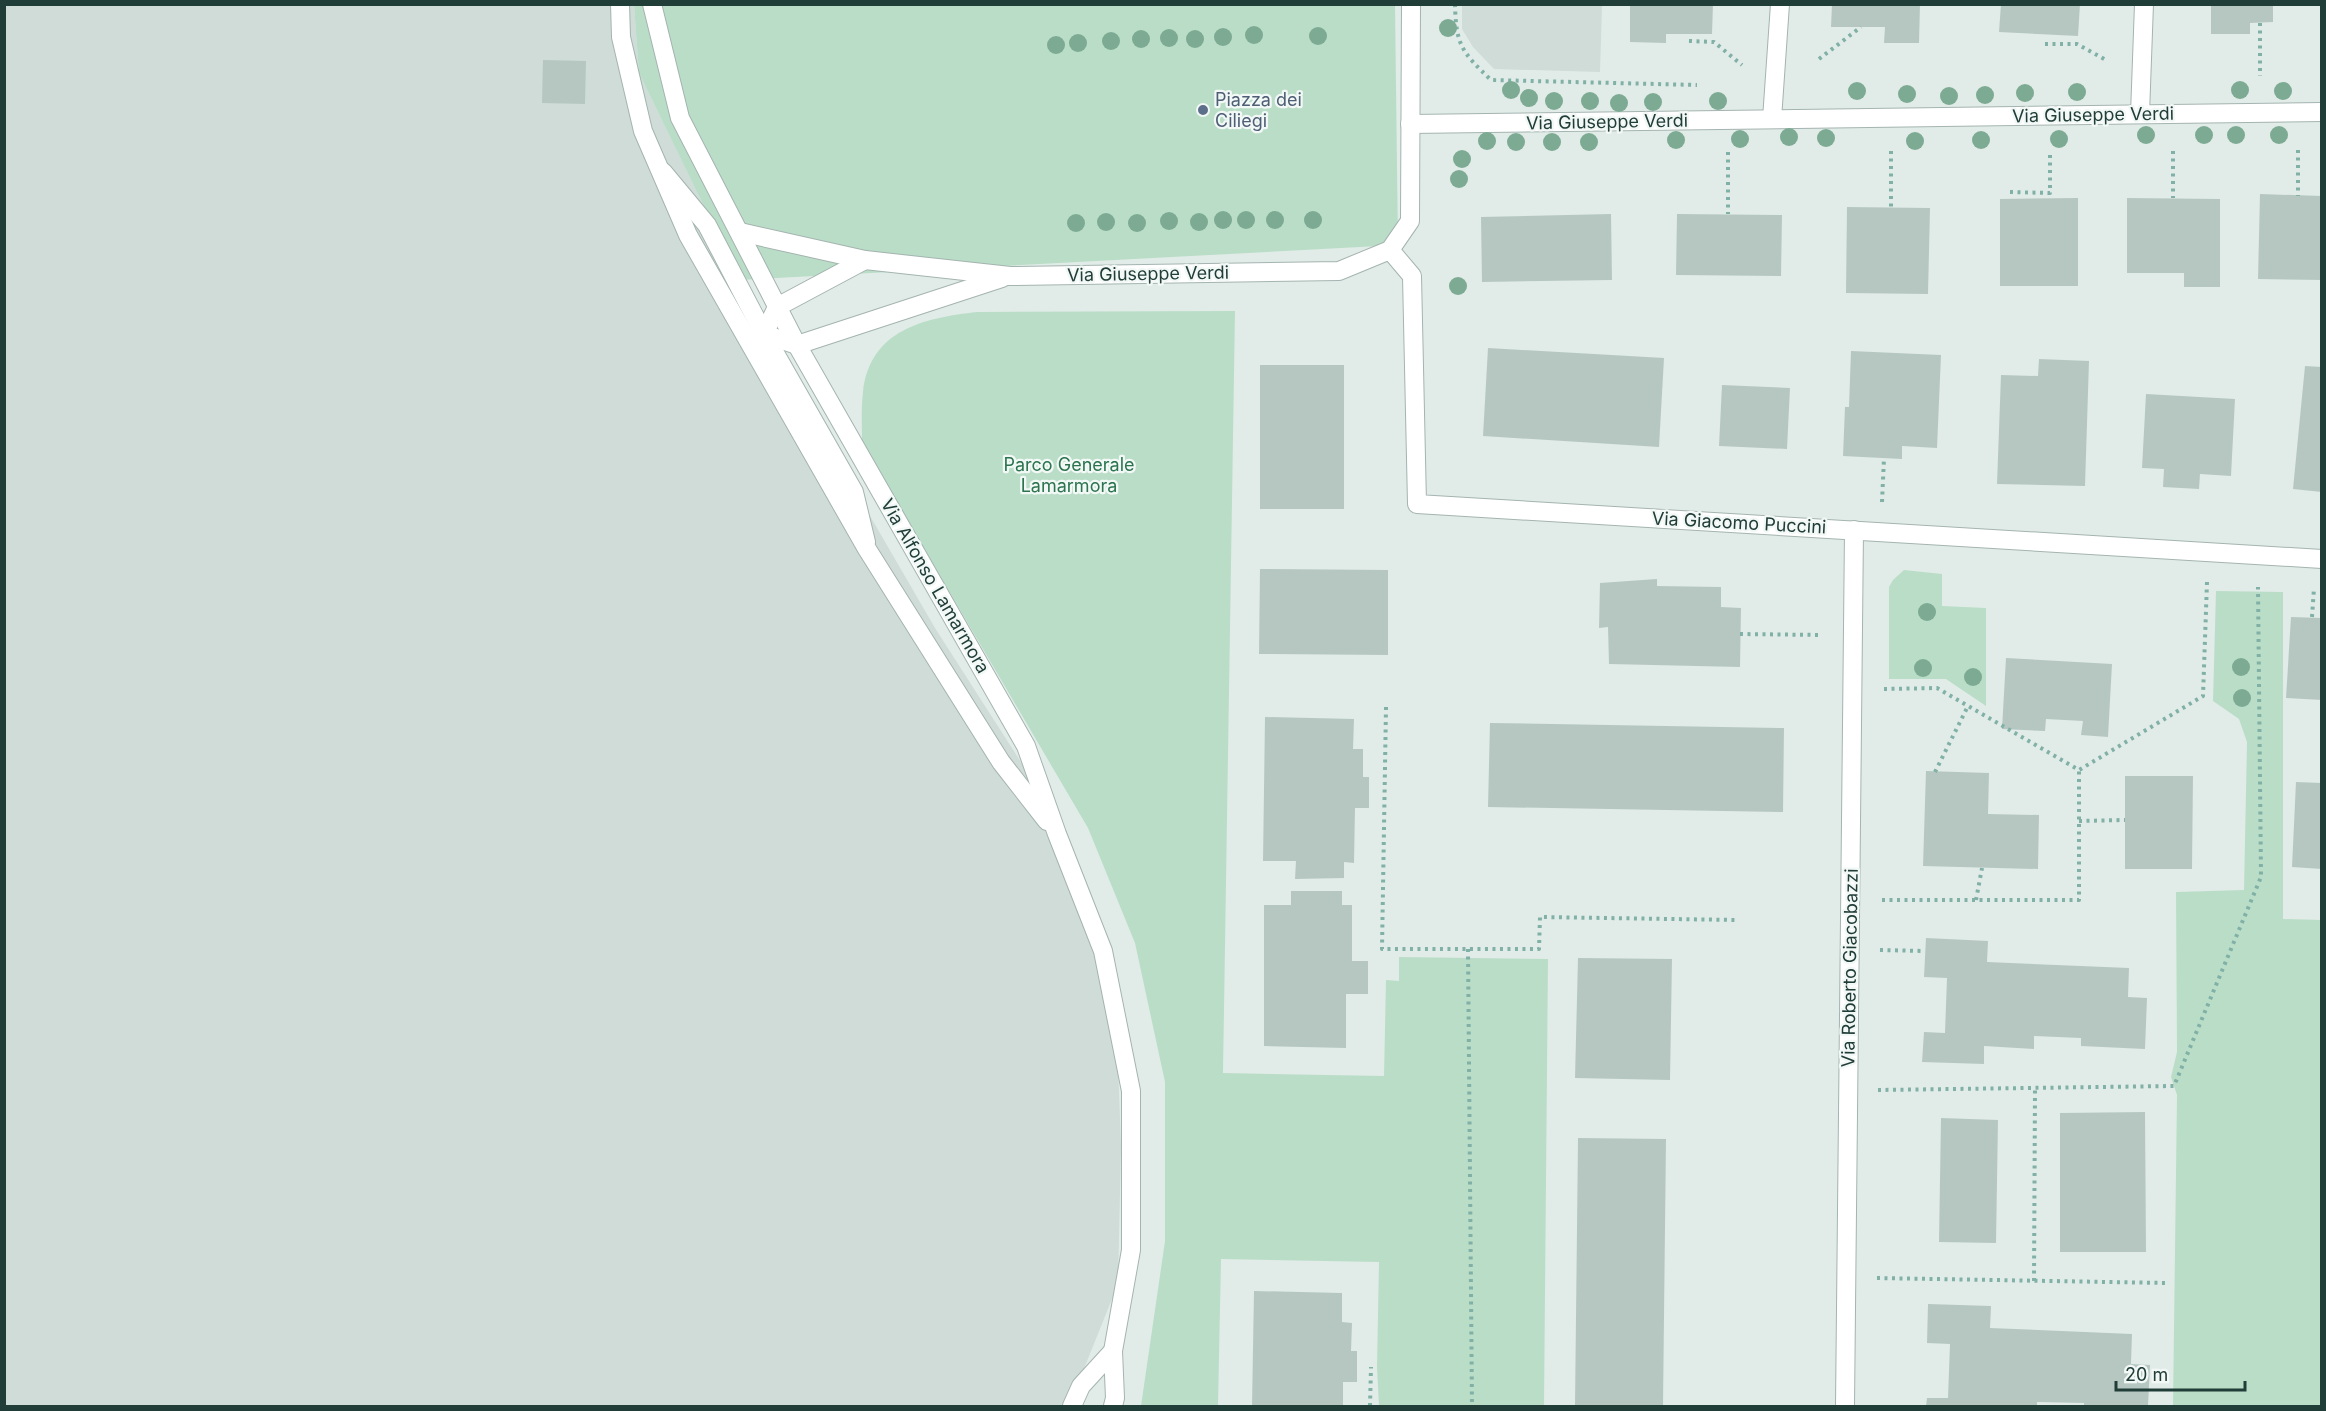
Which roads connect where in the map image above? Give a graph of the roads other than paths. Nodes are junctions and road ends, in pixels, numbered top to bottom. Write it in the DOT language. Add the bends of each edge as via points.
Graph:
graph roads {
  1 [pos="620,4"];
  2 [pos="652,4"];
  3 [pos="1411,4"];
  4 [pos="1780,4"];
  5 [pos="2144,4"];
  6 [pos="2322,112"];
  7 [pos="2140,114"];
  8 [pos="1772,119"];
  9 [pos="1410,124"];
  10 [pos="656,163"];
  11 [pos="740,232"];
  12 [pos="1390,250"];
  13 [pos="865,260"];
  14 [pos="1010,276"];
  15 [pos="777,307"];
  16 [pos="764,334"];
  17 [pos="797,345"];
  18 [pos="1854,530"];
  19 [pos="867,549"];
  20 [pos="2322,559"];
  21 [pos="1057,834"];
  22 [pos="1113,1351"];
  23 [pos="1072,1407"];
  24 [pos="1113,1407"];
  25 [pos="1845,1407"];
  1 -- 10 [label="street, Via Alfonso Lamarmora" via="621,37 643,131"];
  2 -- 11 [label="street, Via Alfonso Lamarmora" via="680,118"];
  3 -- 9 [label="street"];
  4 -- 8 [label="street"];
  5 -- 7 [label="street"];
  6 -- 7 [label="street, Via Giuseppe Verdi"];
  7 -- 8 [label="street, Via Giuseppe Verdi"];
  8 -- 9 [label="street, Via Giuseppe Verdi"];
  9 -- 12 [label="street" via="1410,221"];
  10 -- 16 [label="street, Via Alfonso Lamarmora" via="707,225"];
  10 -- 19 [label="street, Via Alfonso Lamarmora" via="688,235"];
  11 -- 13 [label="street, Via Giuseppe Verdi"];
  11 -- 15 [label="street, Via Alfonso Lamarmora"];
  12 -- 14 [label="street, Via Giuseppe Verdi" via="1339,271"];
  12 -- 18 [label="street, Via Giacomo Puccini" via="1412,276 1417,504"];
  13 -- 14 [label="street, Via Giuseppe Verdi"];
  13 -- 15 [label="street"];
  14 -- 17 [label="street, Via Giuseppe Verdi"];
  15 -- 16 [label="street"];
  15 -- 17 [label="street, Via Alfonso Lamarmora"];
  16 -- 17 [label="street"];
  16 -- 19 [label="street, Via Alfonso Lamarmora" via="854,492"];
  17 -- 21 [label="street, Via Alfonso Lamarmora" via="1026,746"];
  18 -- 20 [label="street, Via Giacomo Puccini"];
  18 -- 25 [label="street, Via Roberto Giacobazzi"];
  19 -- 21 [label="street, Via Alfonso Lamarmora" via="1000,762"];
  21 -- 22 [label="street, Via Alfonso Lamarmora" via="1103,951 1131,1091 1131,1250"];
  22 -- 23 [label="street" via="1081,1386"];
  22 -- 24 [label="street, Via Alfonso Lamarmora"];
}
